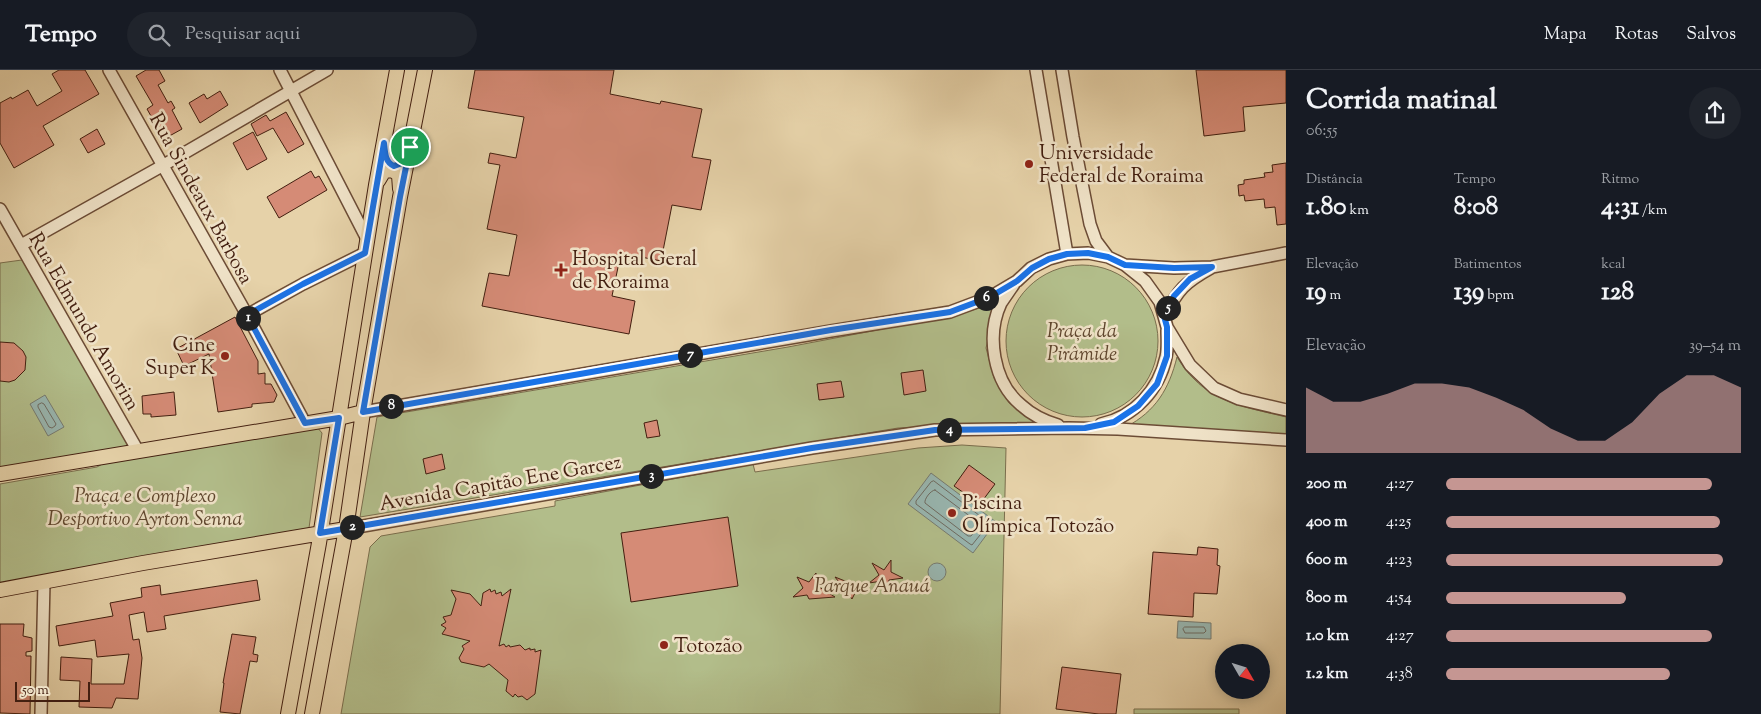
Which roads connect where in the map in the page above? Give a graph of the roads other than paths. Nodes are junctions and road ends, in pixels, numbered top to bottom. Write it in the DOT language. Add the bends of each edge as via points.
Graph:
graph roads {
  1 [pos="109,70"];
  2 [pos="280,70"];
  3 [pos="327,70"];
  4 [pos="397,70"];
  5 [pos="425,70"];
  6 [pos="1036,70"];
  7 [pos="1062,70"];
  8 [pos="291,91"];
  9 [pos="384,143"];
  10 [pos="410,147"];
  11 [pos="162,166"];
  12 [pos="376,185"];
  13 [pos="400,197"];
  14 [pos="0,208"];
  15 [pos="21,246"];
  16 [pos="366,246"];
  17 [pos="1286,253"];
  18 [pos="1067,254"];
  19 [pos="1108,257"];
  20 [pos="1125,265"];
  21 [pos="1212,267"];
  22 [pos="1017,281"];
  23 [pos="247,315"];
  24 [pos="1165,321"];
  25 [pos="1286,410"];
  26 [pos="363,412"];
  27 [pos="339,418"];
  28 [pos="305,423"];
  29 [pos="1069,428"];
  30 [pos="1085,428"];
  31 [pos="1286,440"];
  32 [pos="138,451"];
  33 [pos="0,474"];
  34 [pos="346,528"];
  35 [pos="320,533"];
  36 [pos="44,582"];
  37 [pos="0,590"];
  38 [pos="40,714"];
  39 [pos="288,714"];
  40 [pos="312,714"];
  1 -- 11 [label="street, Rua Sindeaux Barbosa"];
  2 -- 8 [label="street"];
  3 -- 8 [label="street"];
  4 -- 9 [label="main road"];
  5 -- 10 [label="main road"];
  6 -- 18 [label="street"];
  7 -- 19 [label="street" via="1090,224 1096,241"];
  8 -- 11 [label="street"];
  8 -- 16 [label="street"];
  9 -- 10 [label="main road" via="386,160 394,166 402,163"];
  9 -- 12 [label="main road"];
  10 -- 13 [label="main road"];
  11 -- 15 [label="street"];
  11 -- 23 [label="street, Rua Sindeaux Barbosa"];
  12 -- 13 [label="main road" via="384,171 393,170 399,176"];
  12 -- 16 [label="main road"];
  13 -- 26 [label="main road"];
  14 -- 15 [label="street, Rua Edmundo Amorim"];
  15 -- 32 [label="street, Rua Edmundo Amorim"];
  16 -- 23 [label="street"];
  16 -- 27 [label="main road"];
  17 -- 21 [label="street"];
  18 -- 19 [label="street, Avenida Capitão Ene Garcez" via="1088,253"];
  18 -- 22 [label="street, Avenida Capitão Ene Garcez" via="1040,263"];
  19 -- 20 [label="street, Avenida Capitão Ene Garcez"];
  20 -- 21 [label="street"];
  20 -- 24 [label="street, Avenida Capitão Ene Garcez" via="1145,281 1160,302"];
  21 -- 24 [label="street" via="1190,279 1174,296"];
  22 -- 26 [label="street, Avenida Capitão Ene Garcez" via="990,297 950,312"];
  22 -- 29 [label="street, Avenida Capitão Ene Garcez" via="1001,303 993,330 994,357 1003,383 1020,405 1043,420"];
  23 -- 28 [label="street, Rua Sindeaux Barbosa"];
  24 -- 25 [label="street, Avenida Capitão Ene Garcez" via="1190,365 1214,388 1239,399"];
  24 -- 30 [label="street, Avenida Capitão Ene Garcez" via="1167,356 1157,384 1138,406 1114,422"];
  26 -- 27 [label="main road, Avenida Capitão Ene Garcez"];
  26 -- 34 [label="main road"];
  27 -- 28 [label="main road, Avenida Capitão Ene Garcez"];
  27 -- 35 [label="main road"];
  28 -- 32 [label="main road, Avenida Capitão Ene Garcez"];
  29 -- 30 [label="street, Avenida Capitão Ene Garcez"];
  29 -- 34 [label="street, Avenida Capitão Ene Garcez" via="935,430"];
  30 -- 31 [label="street, Avenida Capitão Ene Garcez"];
  32 -- 33 [label="main road, Avenida Capitão Ene Garcez"];
  34 -- 35 [label="main road, Avenida Capitão Ene Garcez"];
  34 -- 40 [label="main road"];
  35 -- 36 [label="main road, Avenida Capitão Ene Garcez"];
  35 -- 39 [label="main road"];
  36 -- 37 [label="main road, Avenida Capitão Ene Garcez"];
  36 -- 38 [label="street"];
}
